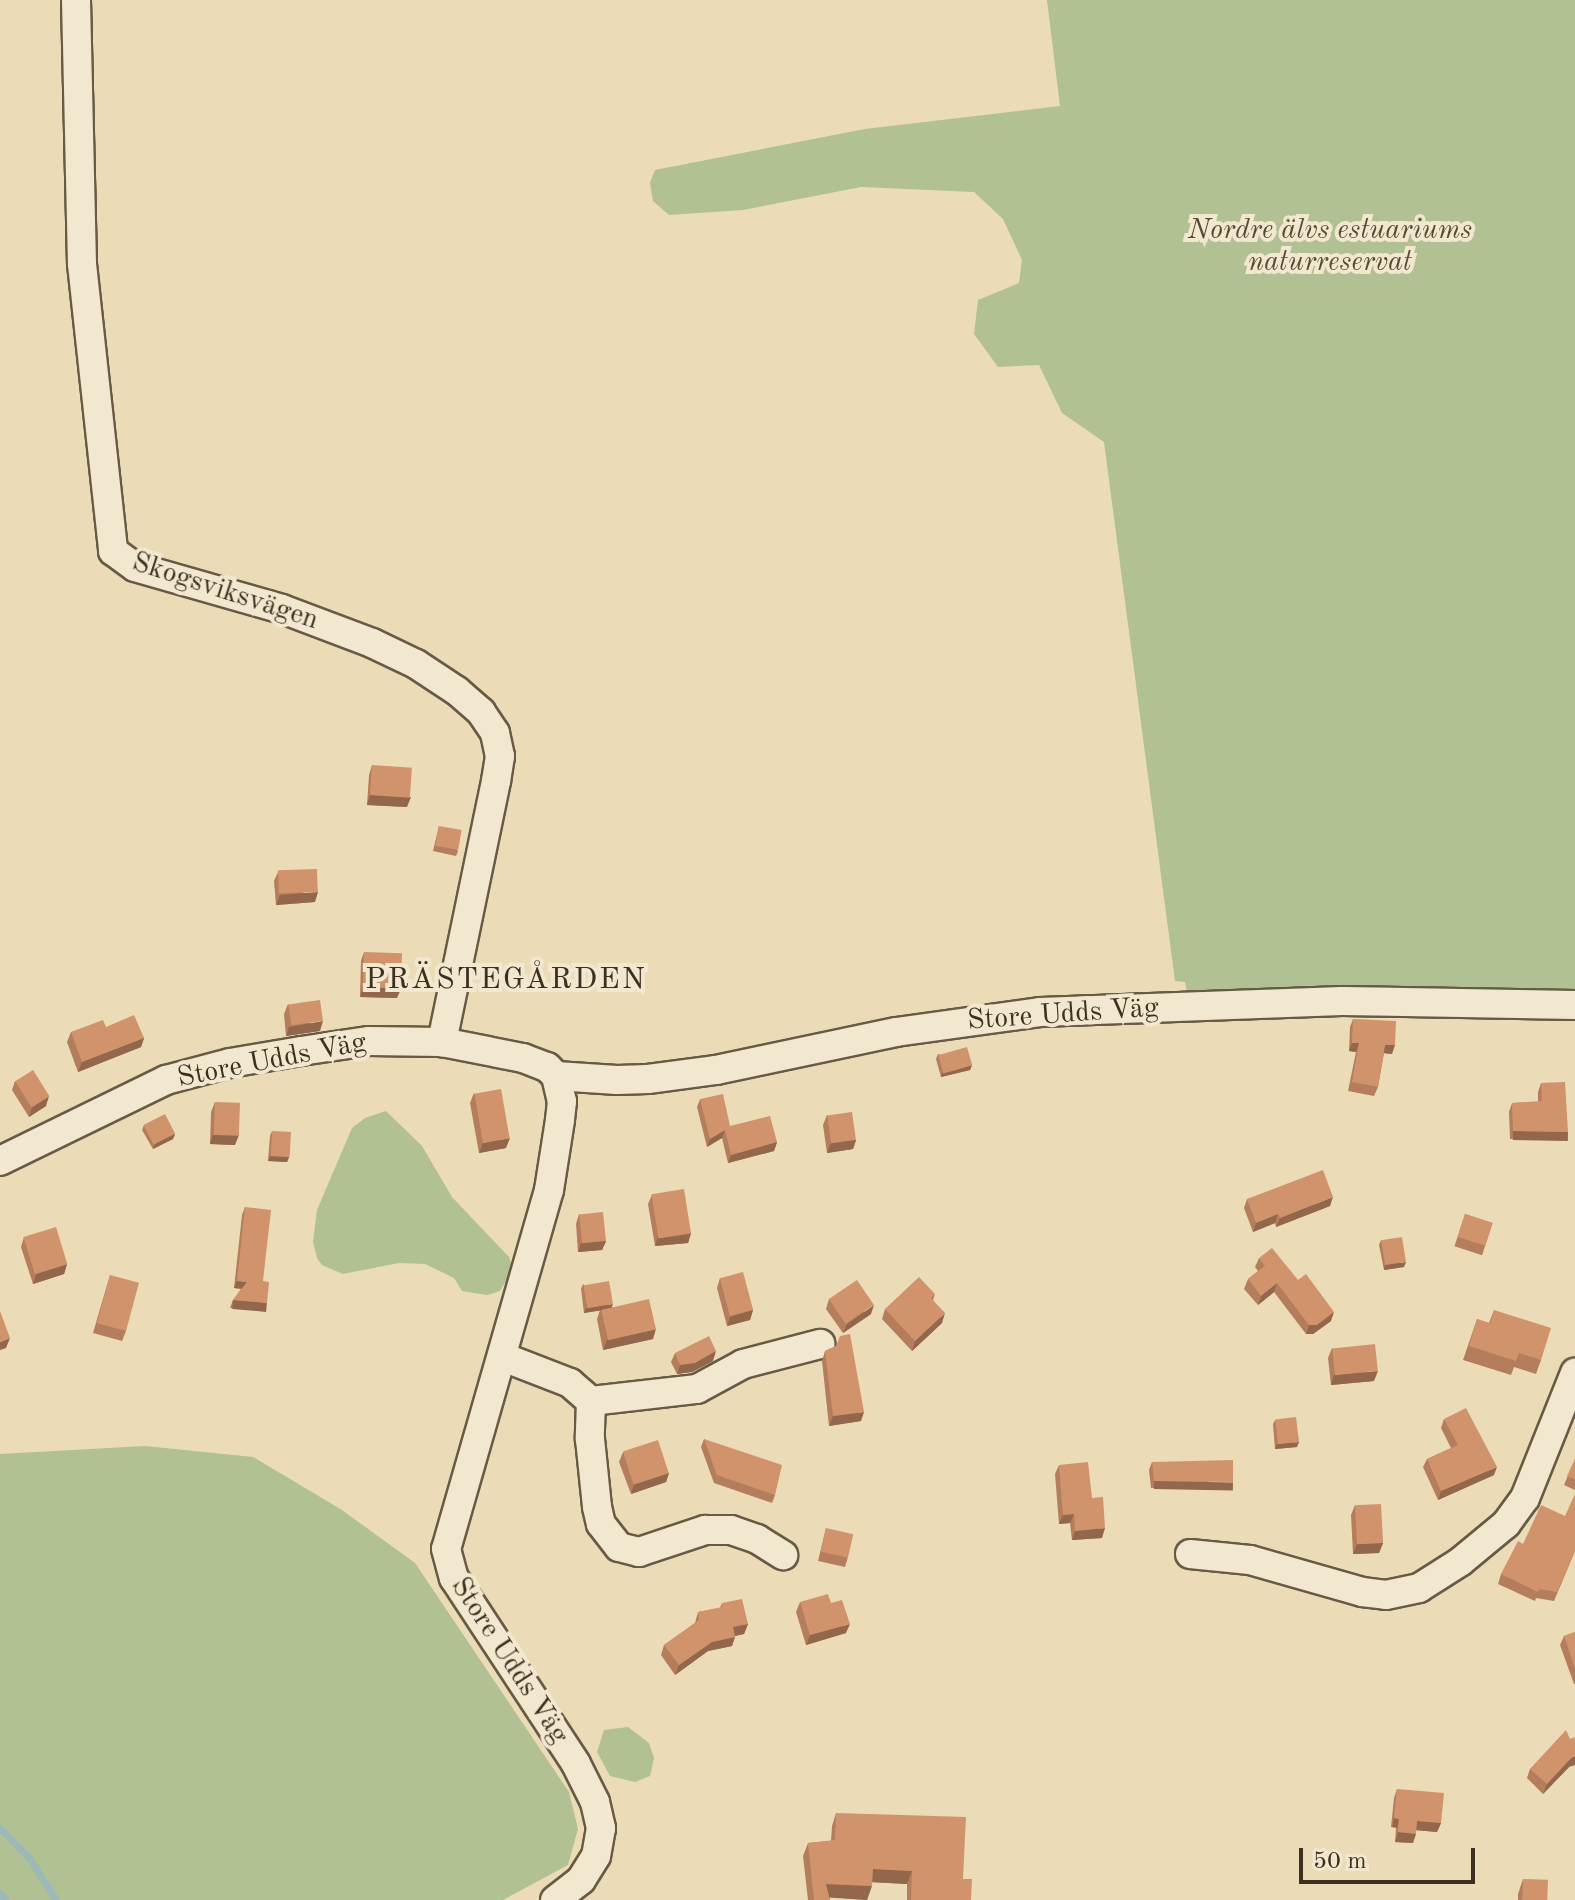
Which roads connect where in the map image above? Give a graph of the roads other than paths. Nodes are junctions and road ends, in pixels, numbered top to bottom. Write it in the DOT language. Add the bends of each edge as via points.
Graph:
graph roads {
  1 [pos="76,0"];
  2 [pos="1575,1005"];
  3 [pos="442,1042"];
  4 [pos="556,1076"];
  5 [pos="0,1161"];
  6 [pos="820,1344"];
  7 [pos="503,1357"];
  8 [pos="1575,1373"];
  9 [pos="591,1401"];
  10 [pos="1190,1554"];
  11 [pos="783,1555"];
  12 [pos="555,1900"];
  1 -- 3 [label="street, Skogsviksvägen" via="82,264 113,551 135,567 282,609 372,643 457,691 495,733 500,756 496,781"];
  2 -- 4 [label="street, Store Udds Väg" via="1342,1001 1040,1012 896,1032 648,1079"];
  3 -- 4 [label="street, Store Udds Väg" via="523,1058"];
  3 -- 5 [label="street, Store Udds Väg" via="369,1041 230,1063 166,1080"];
  4 -- 7 [label="street, Store Udds Väg" via="562,1101 557,1154"];
  6 -- 9 [label="street" via="743,1364 697,1389"];
  7 -- 9 [label="street" via="570,1383"];
  7 -- 12 [label="street, Store Udds Väg" via="450,1526 447,1558 462,1591 576,1764 595,1802 601,1828 596,1856 581,1880"];
  8 -- 10 [label="street" via="1525,1498 1506,1524 1419,1588 1386,1595 1362,1592 1250,1560"];
  9 -- 11 [label="street" via="597,1507 601,1524 619,1547 639,1552 705,1530 731,1530"];
}
